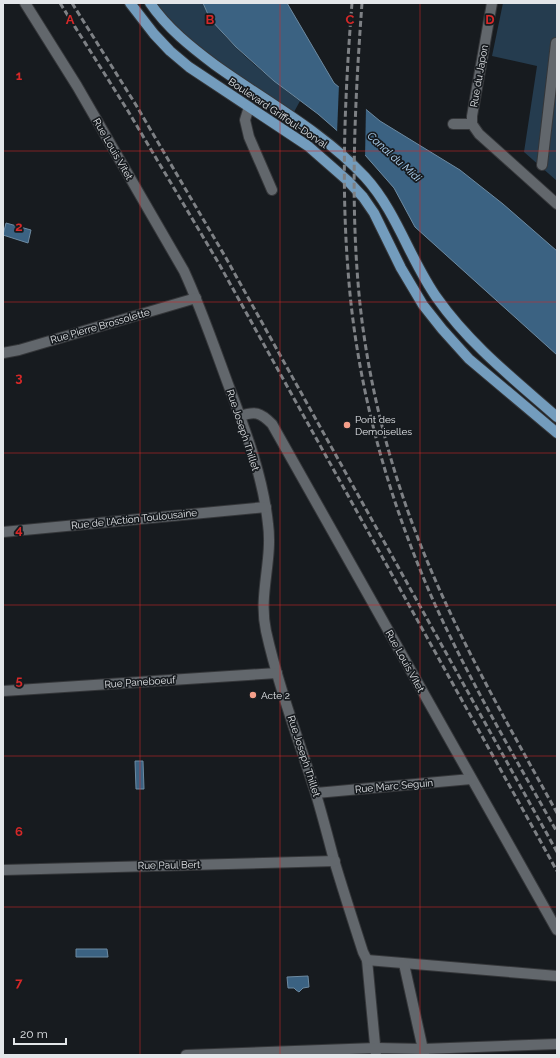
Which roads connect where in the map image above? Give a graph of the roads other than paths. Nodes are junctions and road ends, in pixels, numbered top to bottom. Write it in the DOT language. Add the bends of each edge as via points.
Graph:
graph roads {
  1 [pos="26,3"];
  2 [pos="130,3"];
  3 [pos="150,3"];
  4 [pos="492,3"];
  5 [pos="556,43"];
  6 [pos="248,107"];
  7 [pos="453,124"];
  8 [pos="472,124"];
  9 [pos="542,165"];
  10 [pos="272,190"];
  11 [pos="557,204"];
  12 [pos="196,298"];
  13 [pos="3,353"];
  14 [pos="240,416"];
  15 [pos="557,417"];
  16 [pos="557,433"];
  17 [pos="266,507"];
  18 [pos="3,532"];
  19 [pos="277,673"];
  20 [pos="3,691"];
  21 [pos="471,779"];
  22 [pos="316,793"];
  23 [pos="335,861"];
  24 [pos="3,870"];
  25 [pos="557,930"];
  26 [pos="367,960"];
  27 [pos="404,964"];
  28 [pos="557,976"];
  29 [pos="557,1044"];
  30 [pos="376,1051"];
  31 [pos="424,1052"];
  32 [pos="186,1055"];
  1 -- 12 [label="street, Rue Louis Vitet" via="184,271"];
  2 -- 6 [label="main road, Boulevard Griffoul-Dorval" via="154,34 180,59 209,82"];
  3 -- 15 [label="main road, Boulevard Griffoul-Dorval" via="190,47 298,121 365,177 388,208 437,298 456,322 478,348"];
  4 -- 8 [label="street, Rue du Japon"];
  5 -- 9 [label="street"];
  6 -- 10 [label="street" via="245,120 249,137"];
  6 -- 16 [label="main road, Boulevard Griffoul-Dorval" via="308,146 348,181 374,213 401,268 423,305 442,329 469,359"];
  7 -- 8 [label="street"];
  8 -- 11 [label="street" via="479,134"];
  12 -- 13 [label="street, Rue Pierre Brossolette"];
  12 -- 14 [label="street, Rue Joseph Thillet"];
  14 -- 17 [label="street, Rue Joseph Thillet"];
  14 -- 21 [label="street, Rue Louis Vitet" via="257,413 272,424"];
  17 -- 18 [label="street, Rue de l'Action Toulousaine"];
  17 -- 19 [label="street, Rue Joseph Thillet" via="270,543 263,615"];
  19 -- 20 [label="street, Rue Paneboeuf"];
  19 -- 22 [label="street, Rue Joseph Thillet"];
  21 -- 22 [label="street, Rue Marc Seguin"];
  21 -- 25 [label="street, Rue Louis Vitet"];
  22 -- 23 [label="street, Rue Joseph Thillet"];
  23 -- 24 [label="street, Rue Paul Bert"];
  23 -- 26 [label="street, Rue Joseph Thillet"];
  26 -- 27 [label="street"];
  26 -- 30 [label="street, Rue Joseph Thillet"];
  27 -- 28 [label="street"];
  27 -- 31 [label="street"];
  29 -- 31 [label="street"];
  30 -- 31 [label="street"];
  30 -- 32 [label="street"];
}
